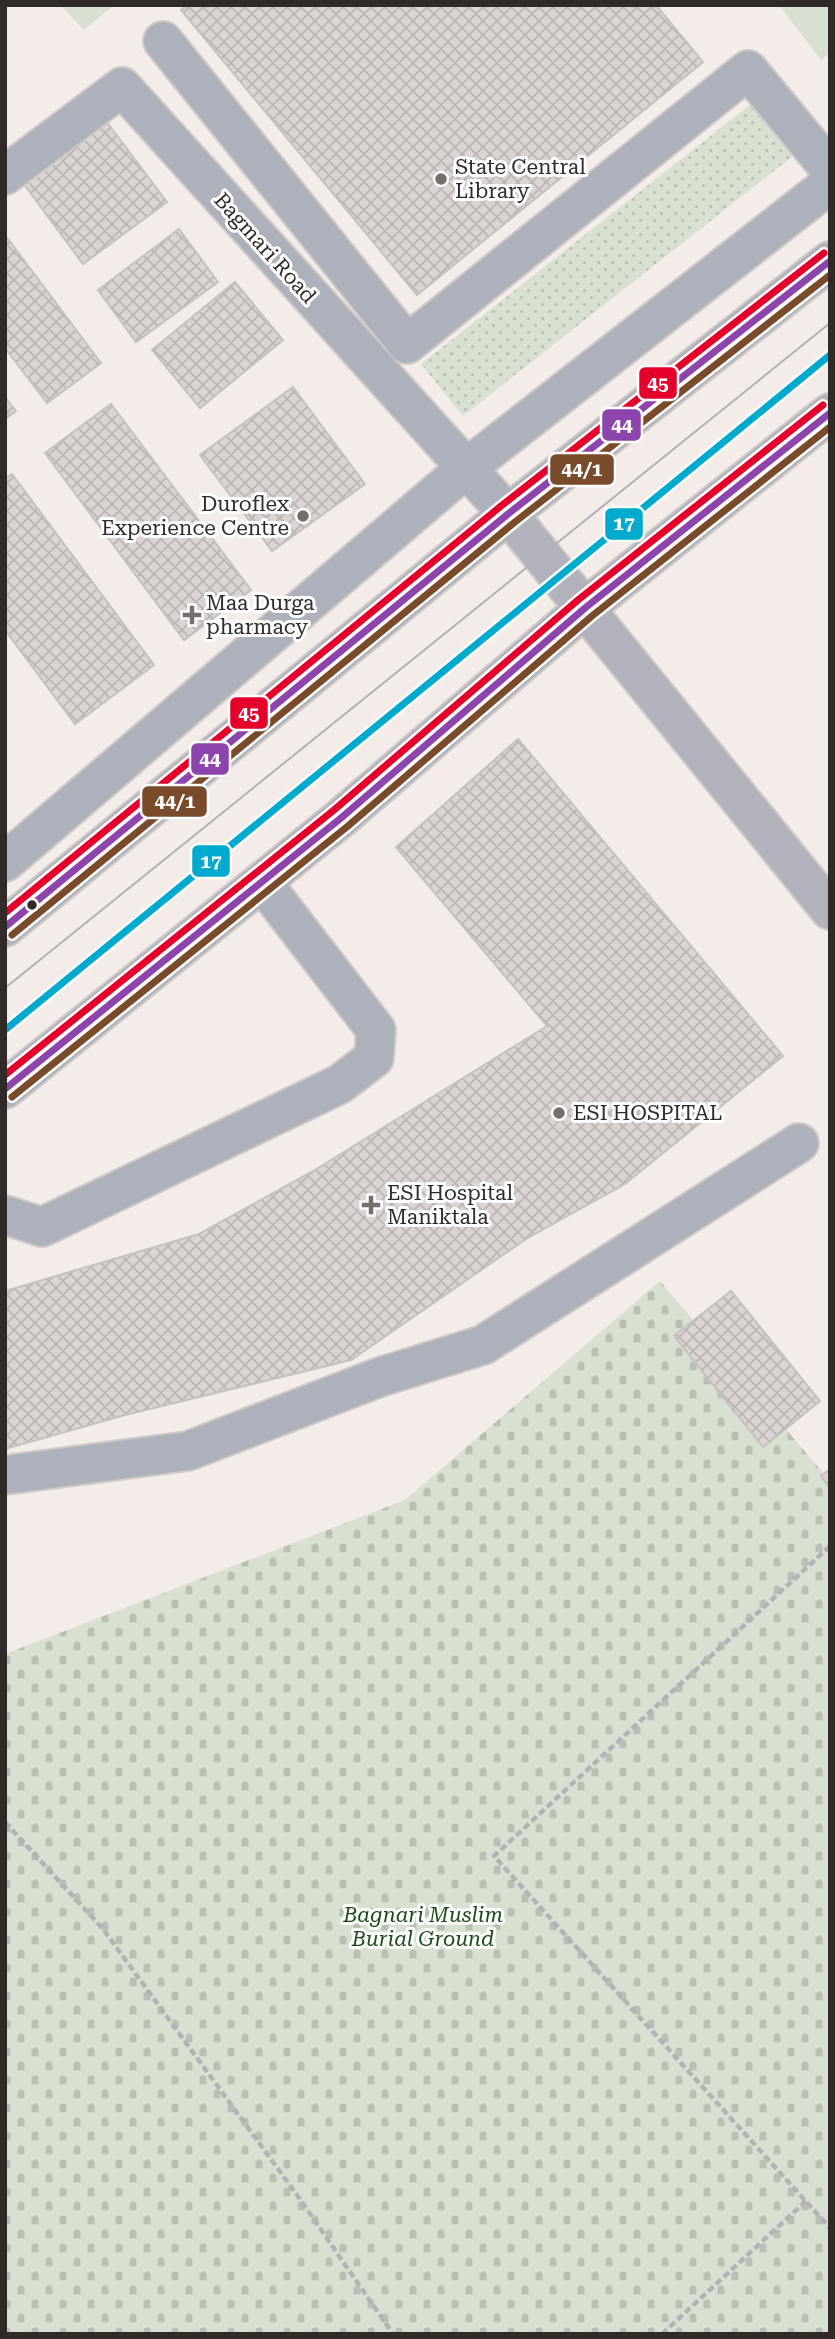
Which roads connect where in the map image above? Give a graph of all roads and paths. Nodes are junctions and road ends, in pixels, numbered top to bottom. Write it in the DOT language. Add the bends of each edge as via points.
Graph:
graph roads {
  1 [pos="163,41"];
  2 [pos="830,169"];
  3 [pos="5,175"];
  4 [pos="830,184"];
  5 [pos="830,261"];
  6 [pos="830,413"];
  7 [pos="464,470"];
  8 [pos="508,514"];
  9 [pos="585,608"];
  10 [pos="5,862"];
  11 [pos="262,882"];
  12 [pos="830,910"];
  13 [pos="5,927"];
  14 [pos="5,1089"];
  15 [pos="799,1143"];
  16 [pos="5,1215"];
  17 [pos="5,1475"];
  18 [pos="830,1546"];
  19 [pos="5,1822"];
  20 [pos="806,2201"];
  21 [pos="830,2228"];
  22 [pos="393,2334"];
  23 [pos="662,2334"];
  1 -- 2 [label="street" via="407,344 748,70"];
  3 -- 7 [label="street, Bagmari Road" via="122,88"];
  4 -- 7 [label="street"];
  5 -- 8 [label="main road"];
  6 -- 9 [label="main road"];
  7 -- 8 [label="street, Bagmari Road"];
  7 -- 10 [label="street"];
  8 -- 9 [label="main road"];
  8 -- 13 [label="main road"];
  9 -- 11 [label="main road"];
  9 -- 12 [label="main road"];
  11 -- 14 [label="main road"];
  11 -- 16 [label="street" via="376,1030 374,1058 340,1084 42,1227"];
  15 -- 17 [label="street" via="483,1345 380,1377 188,1451"];
  18 -- 20 [label="path" via="494,1856"];
  19 -- 22 [label="path" via="103,1929"];
  20 -- 21 [label="path"];
  20 -- 23 [label="path"];
}
